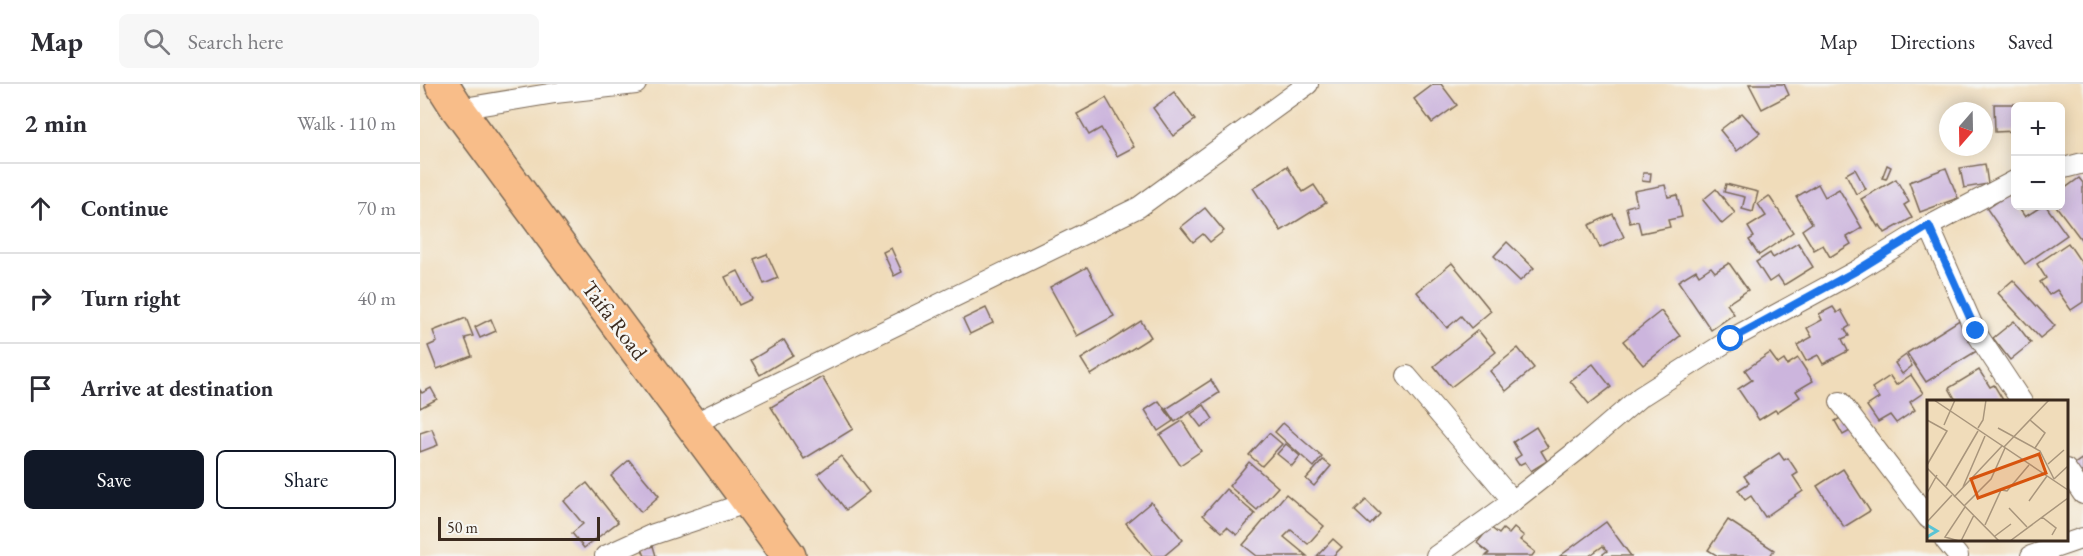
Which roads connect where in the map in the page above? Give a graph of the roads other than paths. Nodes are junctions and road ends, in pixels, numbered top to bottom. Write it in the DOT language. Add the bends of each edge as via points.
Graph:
graph roads {
  1 [pos="636,84"];
  2 [pos="1308,84"];
  3 [pos="450,97"];
  4 [pos="2083,164"];
  5 [pos="2065,168"];
  6 [pos="2011,183"];
  7 [pos="1929,226"];
  8 [pos="1407,376"];
  9 [pos="2021,400"];
  10 [pos="1840,402"];
  11 [pos="693,424"];
  12 [pos="2068,471"];
  13 [pos="2083,494"];
  14 [pos="1513,501"];
  15 [pos="749,502"];
  16 [pos="1927,515"];
  17 [pos="2083,538"];
  18 [pos="1946,541"];
  19 [pos="605,556"];
  20 [pos="789,556"];
  21 [pos="1436,556"];
  22 [pos="1958,556"];
  23 [pos="2031,556"];
  1 -- 3 [label="street" via="555,93"];
  2 -- 11 [label="street" via="1139,207"];
  3 -- 11 [label="highway, Taifa Road"];
  4 -- 5 [label="street"];
  6 -- 7 [label="street"];
  7 -- 9 [label="street" via="1976,331"];
  7 -- 14 [label="street" via="1731,339 1640,397"];
  8 -- 14 [label="street"];
  10 -- 16 [label="street"];
  11 -- 15 [label="highway, Taifa Road"];
  12 -- 13 [label="street"];
  14 -- 21 [label="street"];
  15 -- 19 [label="street" via="651,535"];
  15 -- 20 [label="highway, Taifa Road"];
  17 -- 23 [label="street"];
  18 -- 22 [label="street"];
}
